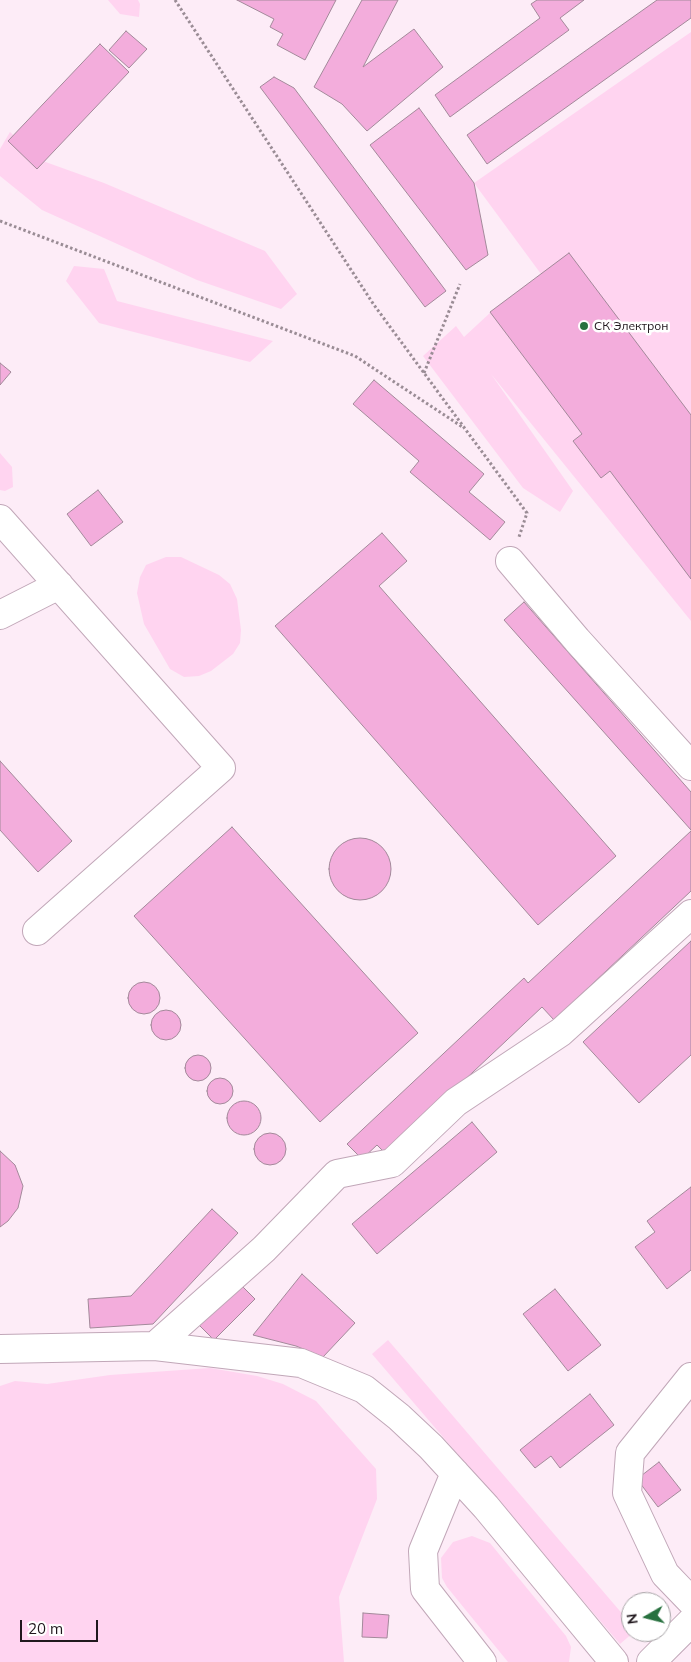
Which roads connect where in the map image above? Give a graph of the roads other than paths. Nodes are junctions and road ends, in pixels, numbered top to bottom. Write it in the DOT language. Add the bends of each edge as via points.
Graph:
graph roads {
  1 [pos="0,519"];
  2 [pos="510,561"];
  3 [pos="59,585"];
  4 [pos="0,615"];
  5 [pos="691,766"];
  6 [pos="691,914"];
  7 [pos="37,931"];
  8 [pos="155,1346"];
  9 [pos="0,1349"];
  10 [pos="691,1377"];
  11 [pos="455,1473"];
  12 [pos="691,1601"];
  13 [pos="691,1622"];
  14 [pos="482,1662"];
  15 [pos="614,1662"];
  16 [pos="651,1662"];
  1 -- 3 [label="street"];
  2 -- 5 [label="street"];
  3 -- 4 [label="street"];
  3 -- 7 [label="street" via="221,768"];
  6 -- 8 [label="street" via="560,1032 456,1102 392,1163 337,1174 264,1249"];
  8 -- 9 [label="street"];
  8 -- 11 [label="street" via="302,1363 364,1389 399,1417"];
  10 -- 12 [label="street" via="630,1453 627,1493 665,1574"];
  11 -- 14 [label="street" via="423,1551 425,1589"];
  11 -- 15 [label="street"];
  13 -- 16 [label="street"];
}
